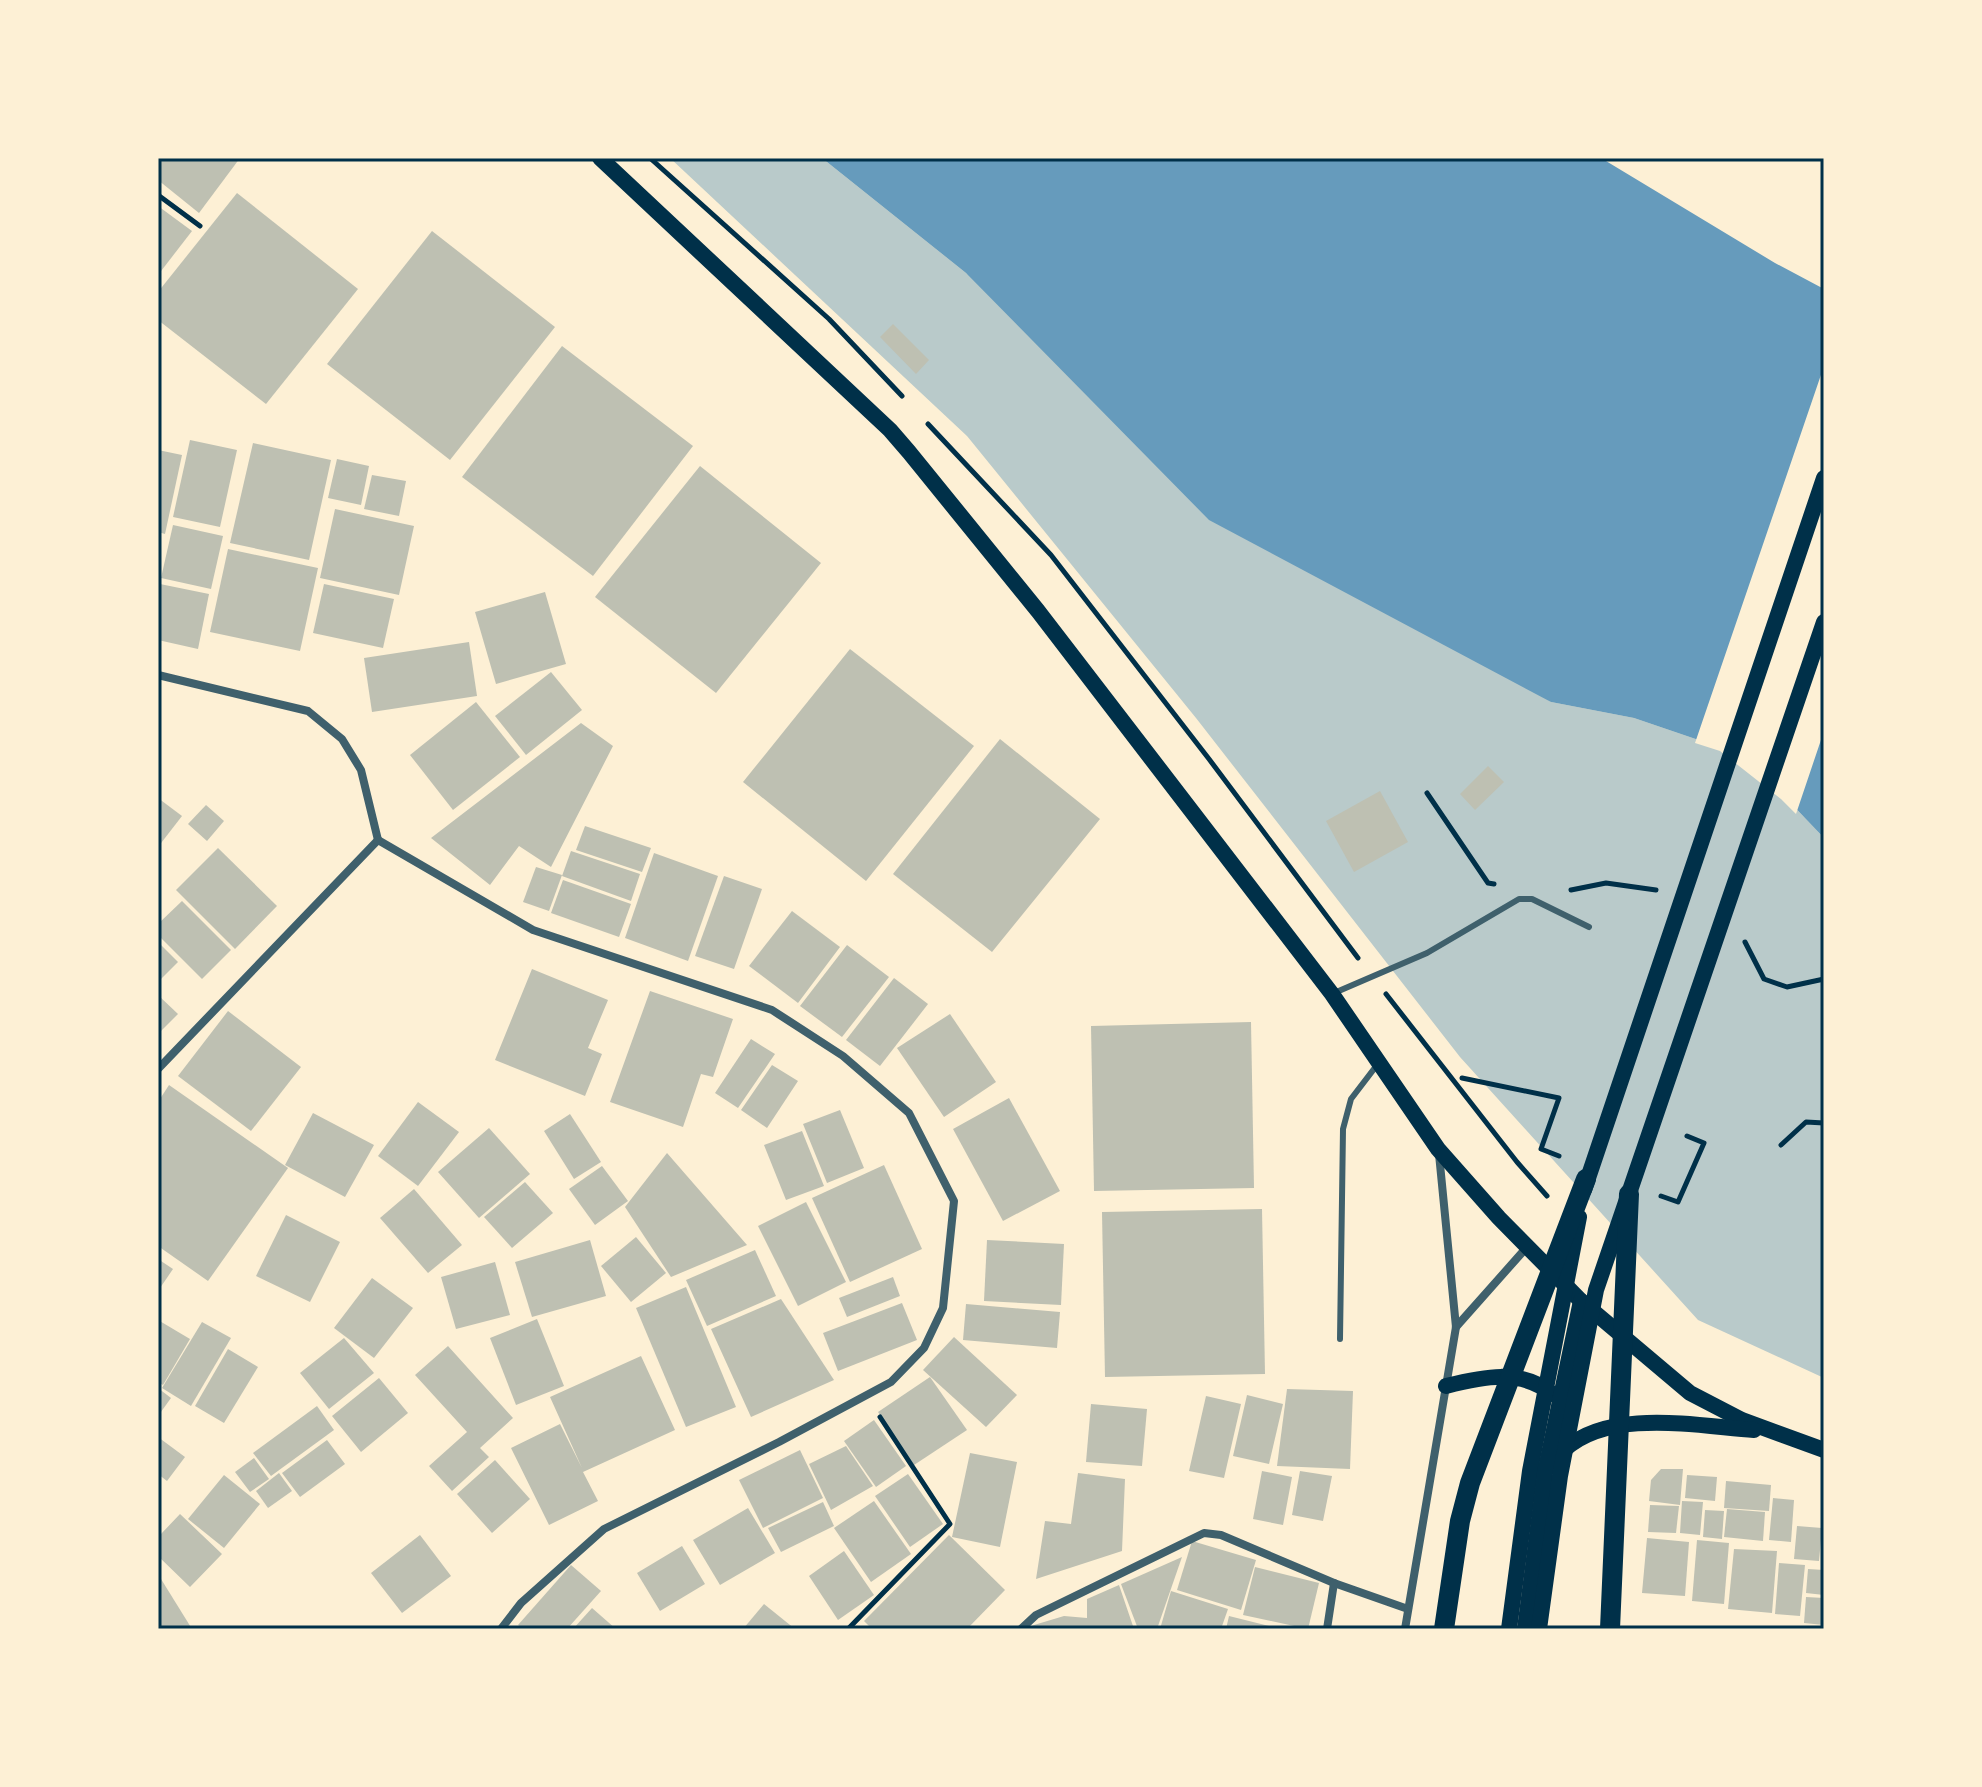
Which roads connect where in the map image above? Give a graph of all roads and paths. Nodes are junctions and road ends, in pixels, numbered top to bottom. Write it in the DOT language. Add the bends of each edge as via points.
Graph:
graph roads {
  1 [pos="600,158"];
  2 [pos="158,195"];
  3 [pos="200,226"];
  4 [pos="1824,478"];
  5 [pos="1824,622"];
  6 [pos="158,675"];
  7 [pos="1427,793"];
  8 [pos="378,840"];
  9 [pos="1501,886"];
  10 [pos="1566,891"];
  11 [pos="1665,892"];
  12 [pos="1589,927"];
  13 [pos="1738,929"];
  14 [pos="1824,979"];
  15 [pos="1332,994"];
  16 [pos="1379,1062"];
  17 [pos="158,1069"];
  18 [pos="1462,1078"];
  19 [pos="1824,1123"];
  20 [pos="1687,1136"];
  21 [pos="1781,1145"];
  22 [pos="1438,1149"];
  23 [pos="1559,1156"];
  24 [pos="1586,1179"];
  25 [pos="1629,1194"];
  26 [pos="1660,1195"];
  27 [pos="1528,1246"];
  28 [pos="1581,1301"];
  29 [pos="1456,1327"];
  30 [pos="1340,1339"];
  31 [pos="1446,1386"];
  32 [pos="866,1396"];
  33 [pos="1560,1400"];
  34 [pos="1768,1431"];
  35 [pos="1824,1450"];
  36 [pos="1545,1473"];
  37 [pos="1334,1583"];
  38 [pos="1408,1609"];
  39 [pos="501,1629"];
  40 [pos="848,1629"];
  41 [pos="1021,1629"];
  42 [pos="1327,1629"];
  43 [pos="1405,1629"];
  44 [pos="1444,1629"];
  45 [pos="1509,1629"];
  46 [pos="1525,1629"];
  47 [pos="1539,1629"];
  48 [pos="1610,1629"];
  1 -- 15 [label="main road" via="890,430 1038,611"];
  2 -- 3 [label="path"];
  4 -- 24 [label="main road"];
  5 -- 25 [label="main road"];
  6 -- 8 [label="street" via="308,711 342,739 361,770"];
  7 -- 9 [label="path" via="1488,883"];
  8 -- 17 [label="street"];
  8 -- 32 [label="street" via="533,930 772,1010 843,1056 909,1113 954,1201 943,1308 924,1348 891,1382"];
  10 -- 11 [label="path" via="1606,883"];
  12 -- 15 [label="lane" via="1532,899 1519,899 1427,953"];
  13 -- 14 [label="path" via="1764,979 1787,987"];
  15 -- 16 [label="main road"];
  16 -- 22 [label="main road"];
  16 -- 30 [label="lane" via="1351,1099 1343,1129"];
  18 -- 23 [label="path" via="1559,1098 1541,1149"];
  19 -- 21 [label="path" via="1806,1122"];
  20 -- 26 [label="path" via="1704,1143 1678,1202"];
  22 -- 27 [label="main road"];
  22 -- 29 [label="street"];
  24 -- 44 [label="main road" via="1470,1483"];
  24 -- 45 [label="main road" via="1530,1471"];
  25 -- 47 [label="main road" via="1596,1290 1560,1476"];
  25 -- 48 [label="main road"];
  27 -- 28 [label="main road"];
  27 -- 29 [label="street"];
  28 -- 33 [label="main road"];
  28 -- 34 [label="main road" via="1690,1393"];
  29 -- 31 [label="street"];
  31 -- 33 [label="main road" via="1515,1377"];
  31 -- 38 [label="street"];
  32 -- 39 [label="street" via="604,1529 521,1603"];
  32 -- 40 [label="path" via="950,1524"];
  33 -- 36 [label="main road"];
  34 -- 35 [label="main road"];
  34 -- 36 [label="main road" via="1647,1423 1608,1427 1574,1441"];
  36 -- 46 [label="main road"];
  37 -- 38 [label="street"];
  37 -- 41 [label="street" via="1221,1535 1204,1533 1036,1615"];
  37 -- 42 [label="street"];
  38 -- 43 [label="street"];
}
